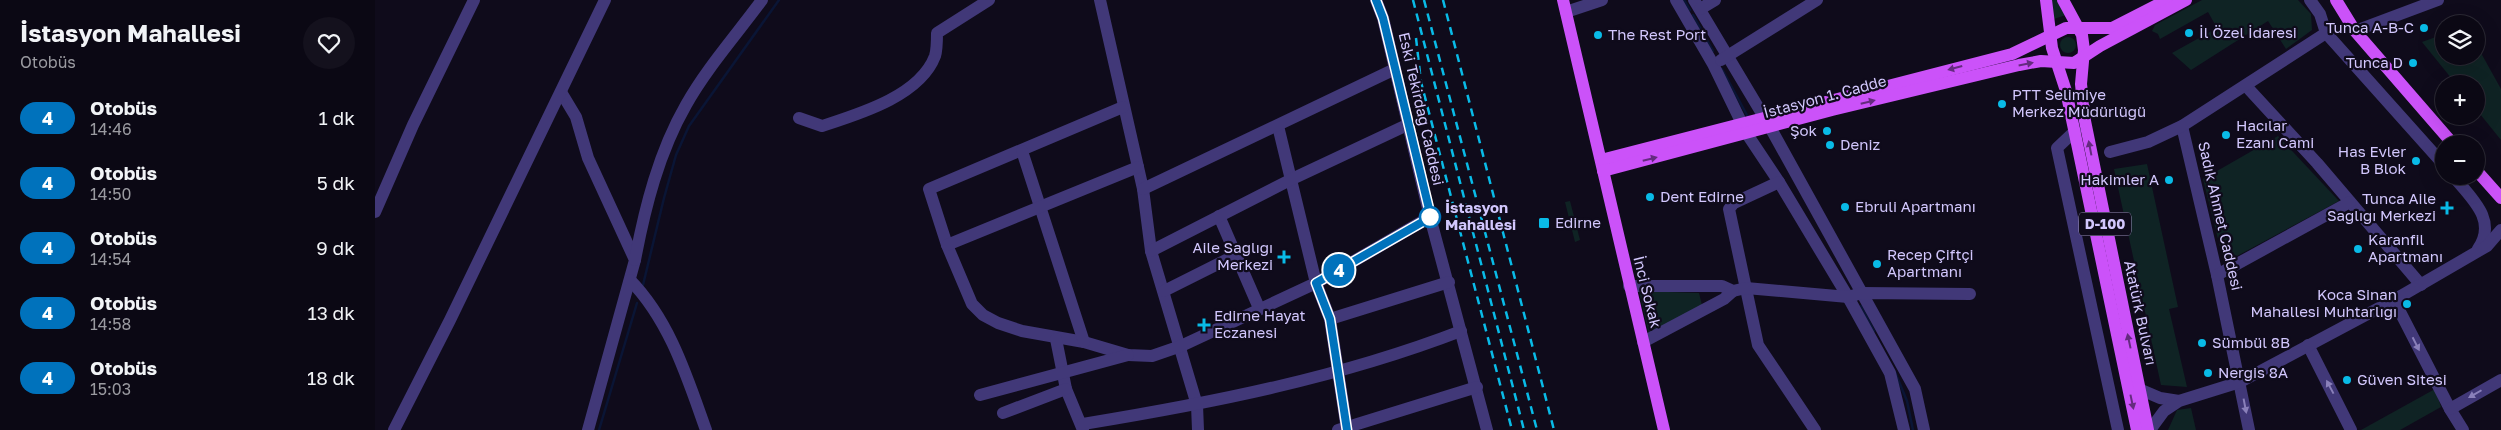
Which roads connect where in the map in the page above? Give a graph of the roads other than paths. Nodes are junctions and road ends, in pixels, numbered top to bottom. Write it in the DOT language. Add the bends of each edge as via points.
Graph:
graph roads {
  1 [pos="474,0"];
  2 [pos="605,0"];
  3 [pos="762,0"];
  4 [pos="989,0"];
  5 [pos="1100,0"];
  6 [pos="1376,0"];
  7 [pos="1602,0"];
  8 [pos="1677,0"];
  9 [pos="1715,0"];
  10 [pos="1817,0"];
  11 [pos="2046,0"];
  12 [pos="2063,0"];
  13 [pos="2167,0"];
  14 [pos="2186,0"];
  15 [pos="2310,0"];
  16 [pos="2336,0"];
  17 [pos="2438,0"];
  18 [pos="1697,5"];
  19 [pos="1564,6"];
  20 [pos="2079,27"];
  21 [pos="2355,31"];
  22 [pos="2326,33"];
  23 [pos="2050,36"];
  24 [pos="1728,57"];
  25 [pos="2082,58"];
  26 [pos="2057,61"];
  27 [pos="1713,64"];
  28 [pos="1395,69"];
  29 [pos="2246,86"];
  30 [pos="561,92"];
  31 [pos="1123,107"];
  32 [pos="799,118"];
  33 [pos="1767,123"];
  34 [pos="1407,125"];
  35 [pos="1278,126"];
  36 [pos="2182,126"];
  37 [pos="1745,129"];
  38 [pos="2075,131"];
  39 [pos="2445,135"];
  40 [pos="1022,151"];
  41 [pos="2110,152"];
  42 [pos="2435,155"];
  43 [pos="1602,166"];
  44 [pos="1138,167"];
  45 [pos="1292,178"];
  46 [pos="2485,180"];
  47 [pos="1779,182"];
  48 [pos="2460,185"];
  49 [pos="1143,189"];
  50 [pos="2501,198"];
  51 [pos="2350,202"];
  52 [pos="1040,206"];
  53 [pos="375,212"];
  54 [pos="1219,216"];
  55 [pos="1431,217"];
  56 [pos="2501,230"];
  57 [pos="2501,242"];
  58 [pos="947,245"];
  59 [pos="2487,246"];
  60 [pos="1151,251"];
  61 [pos="2475,253"];
  62 [pos="1236,255"];
  63 [pos="635,260"];
  64 [pos="2217,275"];
  65 [pos="630,280"];
  66 [pos="1449,282"];
  67 [pos="1316,283"];
  68 [pos="2421,285"];
  69 [pos="1629,286"];
  70 [pos="1740,290"];
  71 [pos="1164,291"];
  72 [pos="1861,293"];
  73 [pos="1970,294"];
  74 [pos="1849,297"];
  75 [pos="2394,300"];
  76 [pos="1259,308"];
  77 [pos="1330,319"];
  78 [pos="1461,331"];
  79 [pos="1056,338"];
  80 [pos="2119,340"];
  81 [pos="1084,342"];
  82 [pos="1643,342"];
  83 [pos="2308,345"];
  84 [pos="1181,346"];
  85 [pos="1128,354"];
  86 [pos="2103,361"];
  87 [pos="1062,372"];
  88 [pos="1337,372"];
  89 [pos="2501,380"];
  90 [pos="2240,382"];
  91 [pos="1477,387"];
  92 [pos="1066,389"];
  93 [pos="2139,389"];
  94 [pos="980,394"];
  95 [pos="2179,401"];
  96 [pos="1197,405"];
  97 [pos="2450,409"];
  98 [pos="1003,413"];
  99 [pos="1083,427"];
  100 [pos="1344,429"];
  101 [pos="394,430"];
  102 [pos="588,430"];
  103 [pos="706,430"];
  104 [pos="1198,430"];
  105 [pos="1487,430"];
  106 [pos="1664,430"];
  107 [pos="1815,430"];
  108 [pos="1904,430"];
  109 [pos="1924,430"];
  110 [pos="2118,430"];
  111 [pos="2137,430"];
  112 [pos="2149,430"];
  113 [pos="2249,430"];
  114 [pos="2351,430"];
  115 [pos="2463,430"];
  1 -- 53 [label="street"];
  2 -- 30 [label="street"];
  3 -- 63 [label="street" via="687,103 672,131 659,165"];
  4 -- 32 [label="street" via="937,33 935,56 920,80 894,98 822,126"];
  5 -- 31 [label="street"];
  6 -- 28 [label="street, Eski Tekirdağ Caddesi"];
  7 -- 19 [label="street"];
  8 -- 27 [label="street"];
  9 -- 18 [label="street"];
  10 -- 24 [label="street"];
  11 -- 23 [label="main road, Atatürk Bulvarı / D-100"];
  12 -- 20 [label="main road, Atatürk Bulvarı / D-100"];
  13 -- 20 [label="main road" via="2112,28"];
  14 -- 25 [label="main road"];
  15 -- 22 [label="street" via="2320,14"];
  16 -- 21 [label="main road"];
  17 -- 21 [label="street"];
  18 -- 24 [label="street"];
  19 -- 43 [label="main road, İnci Sokak"];
  20 -- 23 [label="main road" via="2066,28"];
  20 -- 25 [label="main road, Atatürk Bulvarı / D-100"];
  21 -- 39 [label="main road"];
  22 -- 29 [label="street"];
  22 -- 42 [label="street"];
  23 -- 26 [label="main road, Atatürk Bulvarı / D-100"];
  23 -- 33 [label="main road, İstasyon 1. Cadde, one-way" via="2012,54"];
  24 -- 27 [label="street"];
  24 -- 33 [label="street"];
  25 -- 26 [label="main road" via="2074,63"];
  93 -- 25 [label="main road, Atatürk Bulvarı / D-100, one-way" via="2085,121"];
  33 -- 26 [label="main road, İstasyon 1. Cadde, one-way" via="2019,65"];
  26 -- 38 [label="main road, Atatürk Bulvarı / D-100"];
  27 -- 37 [label="street"];
  28 -- 34 [label="street, Eski Tekirdağ Caddesi"];
  28 -- 35 [label="street"];
  29 -- 36 [label="street"];
  29 -- 51 [label="street"];
  30 -- 63 [label="street" via="576,117 588,158"];
  30 -- 101 [label="street"];
  31 -- 40 [label="street"];
  31 -- 44 [label="street"];
  33 -- 37 [label="main road, İstasyon 1. Cadde"];
  33 -- 72 [label="street"];
  34 -- 45 [label="street"];
  34 -- 55 [label="street, Eski Tekirdağ Caddesi"];
  35 -- 45 [label="street"];
  35 -- 49 [label="street"];
  36 -- 41 [label="street" via="2148,142"];
  36 -- 64 [label="street, Sadık Ahmet Caddesi"];
  37 -- 43 [label="main road, İstasyon 1. Cadde"];
  37 -- 47 [label="street"];
  38 -- 80 [label="main road, Atatürk Bulvarı / D-100"];
  38 -- 86 [label="street" via="2057,148"];
  40 -- 52 [label="street"];
  40 -- 58 [label="street" via="929,189"];
  43 -- 69 [label="main road, İnci Sokak"];
  44 -- 49 [label="street"];
  44 -- 52 [label="street"];
  45 -- 54 [label="street"];
  45 -- 67 [label="street"];
  46 -- 50 [label="main road"];
  47 -- 70 [label="street" via="1734,203 1729,209"];
  47 -- 74 [label="street"];
  48 -- 61 [label="street" via="2483,212 2486,222 2483,242"];
  49 -- 60 [label="street"];
  51 -- 64 [label="street"];
  51 -- 68 [label="street"];
  52 -- 58 [label="street"];
  52 -- 81 [label="street"];
  54 -- 60 [label="street"];
  54 -- 62 [label="street"];
  55 -- 66 [label="street, Eski Tekirdağ Caddesi"];
  55 -- 67 [label="street"];
  56 -- 59 [label="street"];
  57 -- 59 [label="street"];
  58 -- 79 [label="street" via="972,304 983,315 1022,331"];
  59 -- 61 [label="street"];
  60 -- 71 [label="street"];
  61 -- 68 [label="street"];
  62 -- 71 [label="street"];
  62 -- 76 [label="street"];
  63 -- 65 [label="street"];
  64 -- 90 [label="street, Sadık Ahmet Caddesi"];
  65 -- 102 [label="street"];
  65 -- 103 [label="street" via="648,298 660,317"];
  66 -- 77 [label="street"];
  66 -- 78 [label="street, Eski Tekirdağ Caddesi"];
  67 -- 76 [label="street"];
  67 -- 77 [label="street"];
  68 -- 75 [label="street"];
  69 -- 70 [label="street" via="1722,286"];
  69 -- 82 [label="main road, İnci Sokak"];
  70 -- 74 [label="street"];
  70 -- 82 [label="street"];
  70 -- 107 [label="street" via="1759,345"];
  71 -- 84 [label="street"];
  72 -- 73 [label="street"];
  72 -- 74 [label="street"];
  72 -- 109 [label="street" via="1915,390"];
  74 -- 108 [label="street" via="1890,373"];
  75 -- 83 [label="street"];
  75 -- 97 [label="street, one-way"];
  76 -- 84 [label="street"];
  77 -- 88 [label="street"];
  78 -- 88 [label="street" via="1409,352"];
  78 -- 91 [label="street, Eski Tekirdağ Caddesi"];
  79 -- 81 [label="street"];
  79 -- 87 [label="street"];
  80 -- 86 [label="street"];
  80 -- 111 [label="main road, Atatürk Bulvarı / D-100, one-way"];
  81 -- 85 [label="street"];
  82 -- 106 [label="main road, İnci Sokak"];
  83 -- 90 [label="street"];
  114 -- 83 [label="street, one-way"];
  84 -- 85 [label="street" via="1152,356"];
  84 -- 96 [label="street"];
  85 -- 87 [label="street"];
  86 -- 110 [label="street"];
  87 -- 92 [label="street"];
  87 -- 94 [label="street"];
  88 -- 96 [label="street"];
  88 -- 100 [label="street"];
  89 -- 97 [label="street, one-way"];
  90 -- 95 [label="street"];
  90 -- 113 [label="street, Sadık Ahmet Caddesi, one-way"];
  91 -- 100 [label="street"];
  91 -- 105 [label="street, Eski Tekirdağ Caddesi"];
  92 -- 98 [label="street"];
  92 -- 99 [label="street"];
  93 -- 95 [label="street" via="2160,398"];
  93 -- 112 [label="main road, Atatürk Bulvarı / D-100"];
  95 -- 112 [label="street" via="2164,411"];
  96 -- 99 [label="street"];
  96 -- 104 [label="street"];
  97 -- 115 [label="street"];
}
